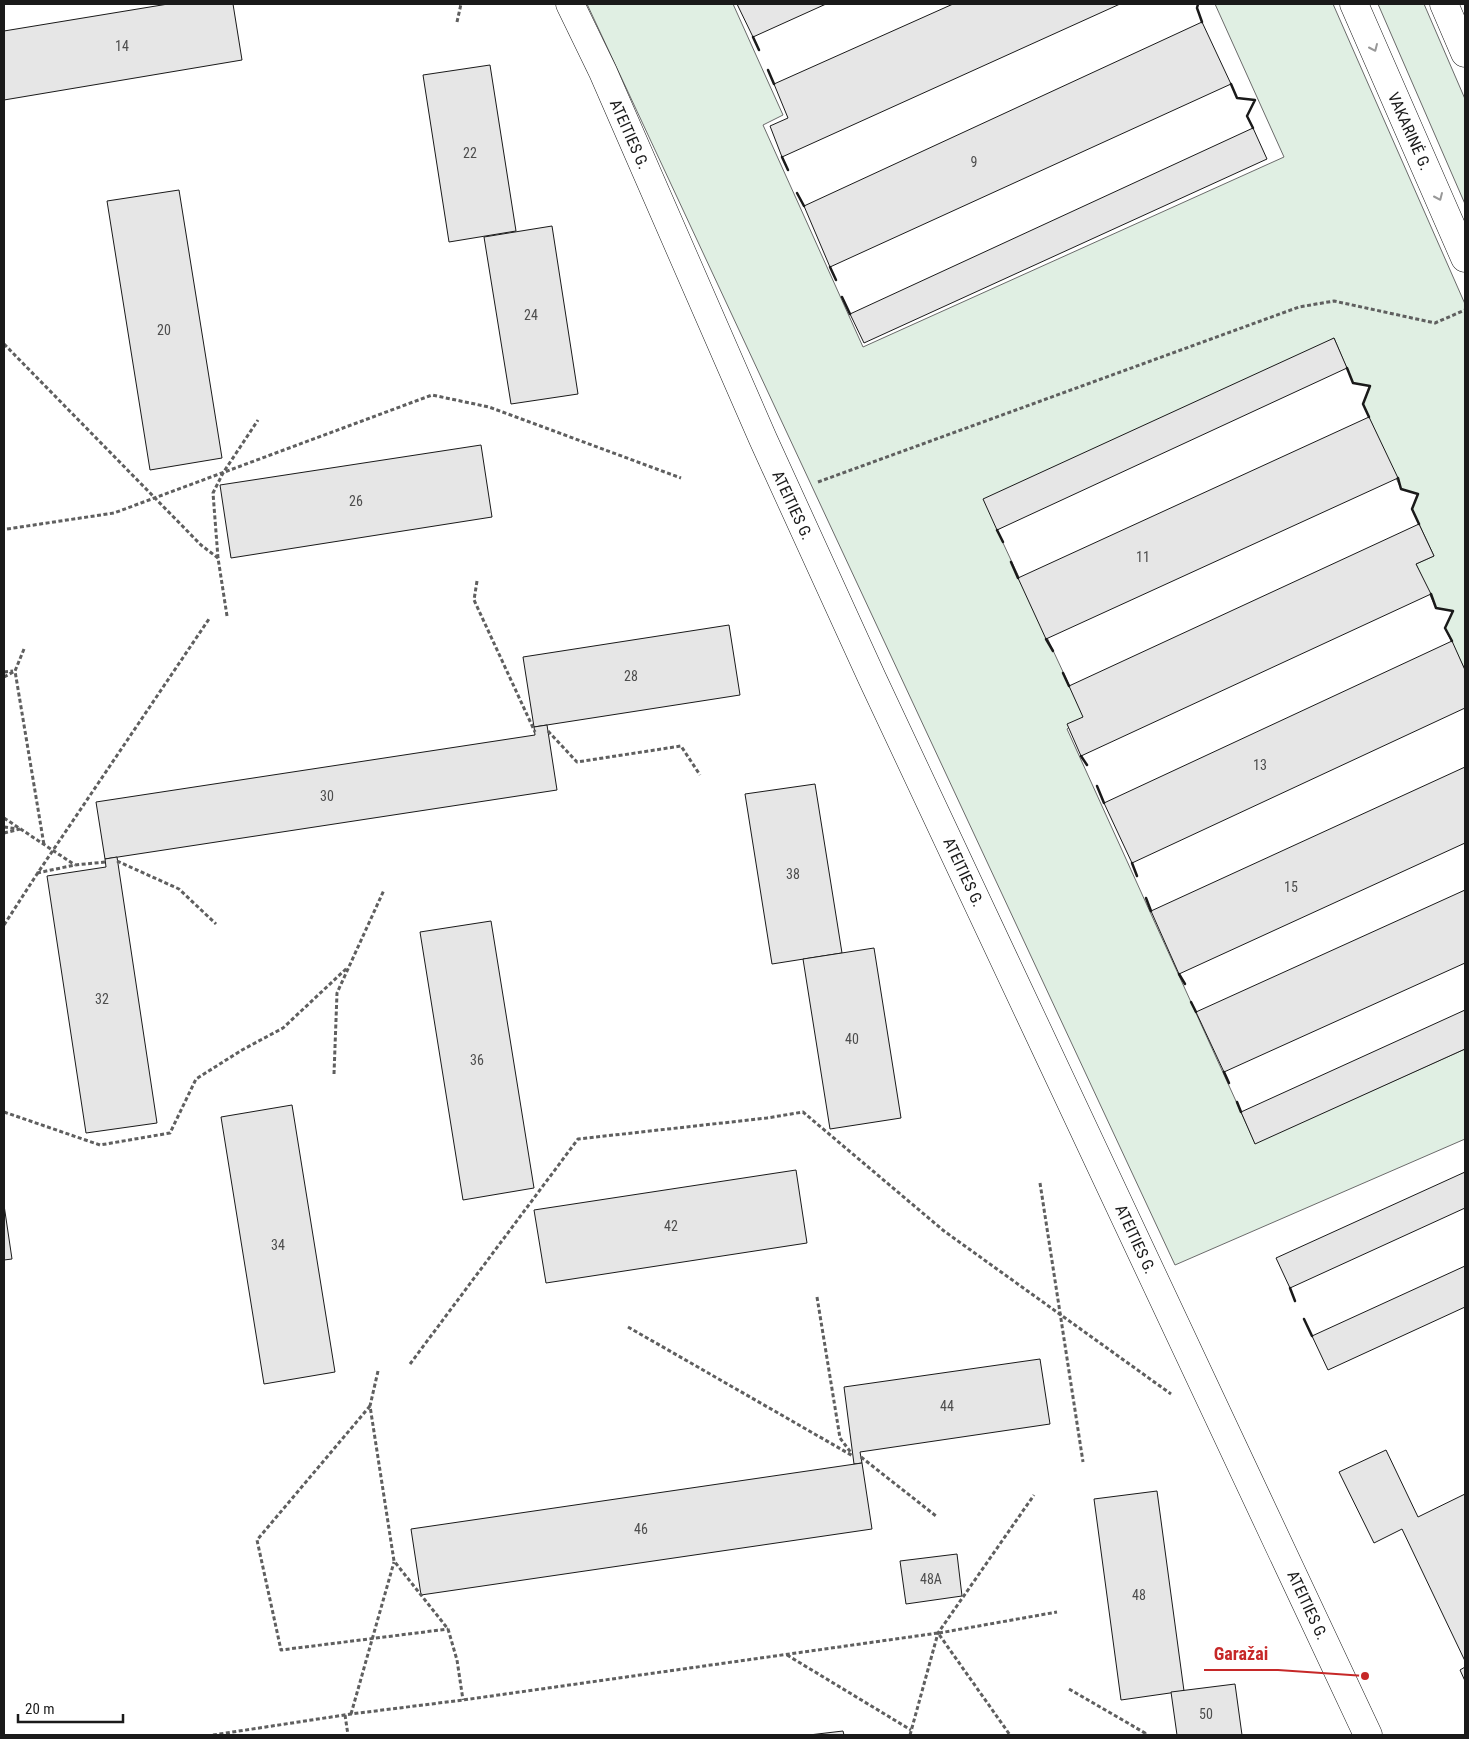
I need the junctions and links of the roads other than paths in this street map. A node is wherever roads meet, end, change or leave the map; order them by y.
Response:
1 (570, 4) edge
2 (1354, 4) edge
3 (1444, 4) edge
4 (1465, 53) edge
5 (1465, 258) edge
6 (1368, 1735) edge

1 - 6 street, ATEITIES G.
2 -> 5 street, VAKARINĖ G.
3 - 4 street

